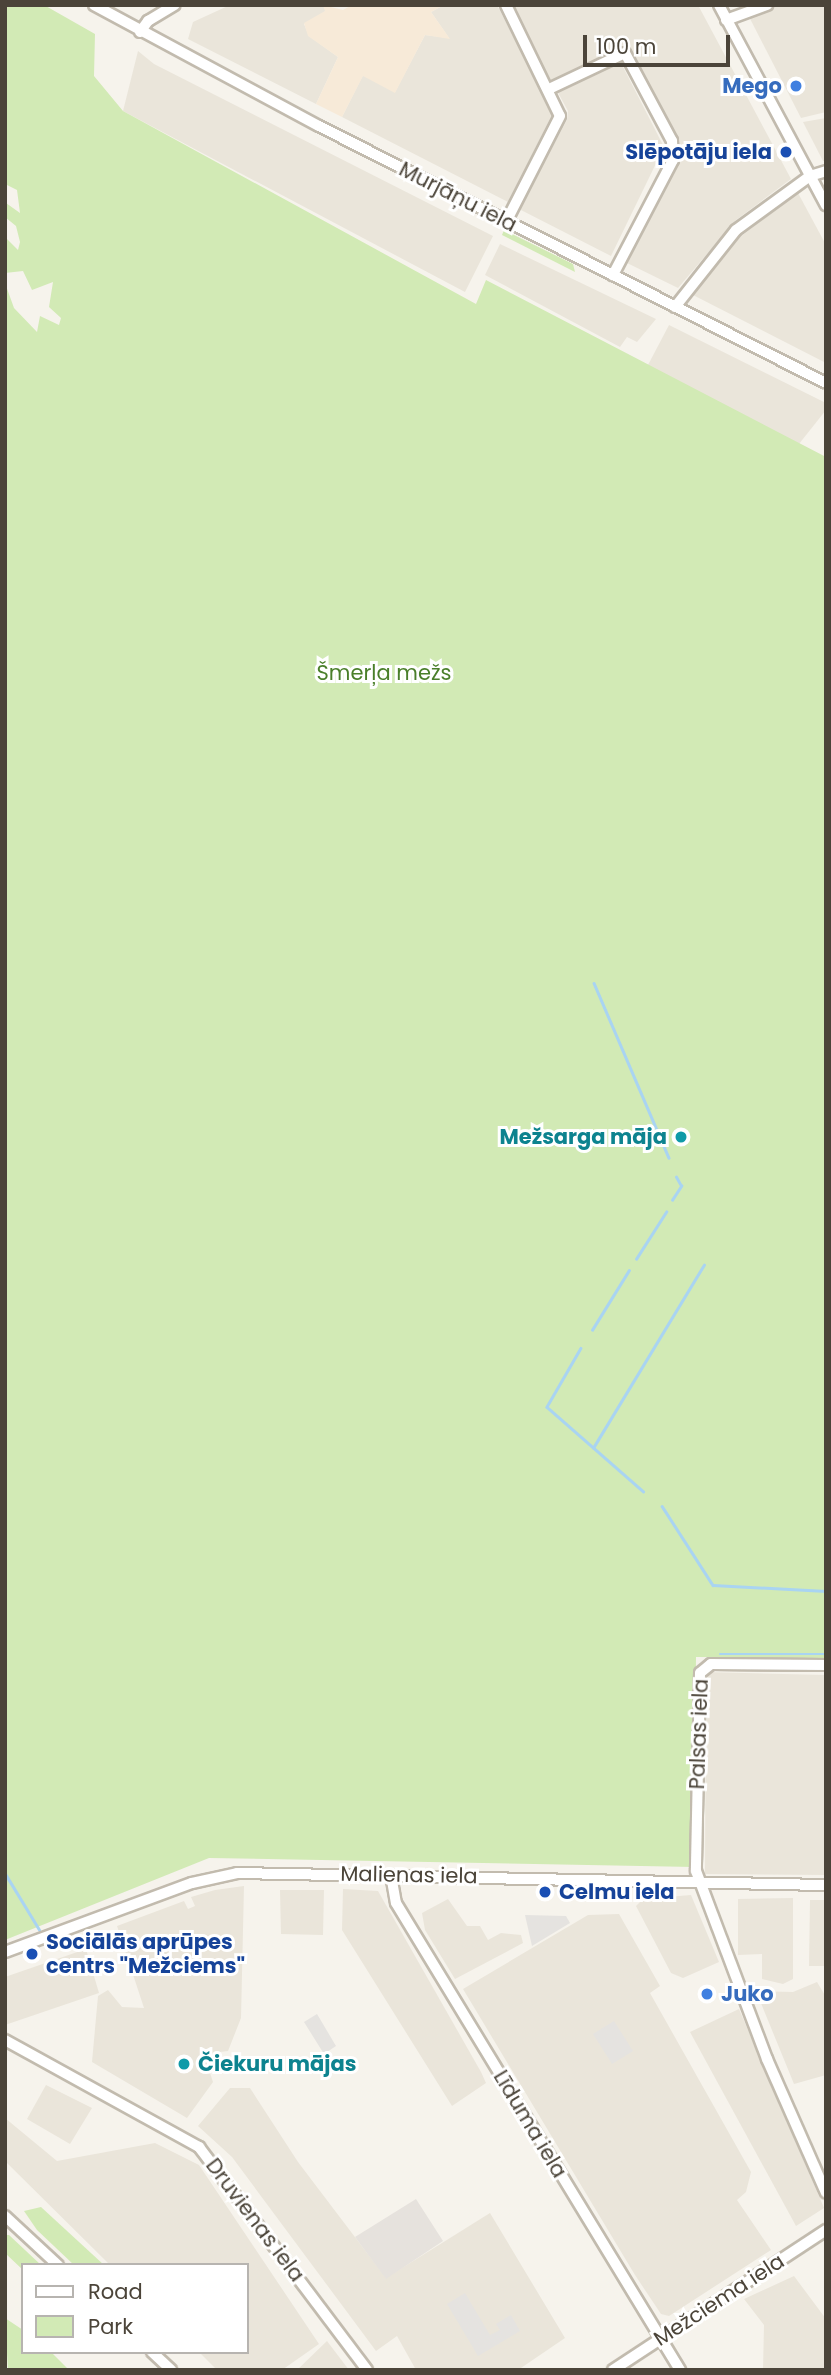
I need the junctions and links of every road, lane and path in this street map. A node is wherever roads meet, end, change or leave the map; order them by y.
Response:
1 (94, 5) edge
2 (175, 5) edge
3 (506, 5) edge
4 (719, 5) edge
5 (767, 5) edge
6 (726, 20) junction
7 (140, 32) junction
8 (549, 89) junction
9 (826, 171) edge
10 (810, 176) junction
11 (826, 205) edge
12 (506, 222) junction
13 (613, 275) junction
14 (675, 307) junction
15 (826, 383) edge
16 (826, 1665) edge
17 (391, 1875) junction
18 (700, 1882) junction
19 (826, 1885) edge
20 (5, 1952) edge
21 (5, 2040) edge
22 (826, 2193) edge
23 (5, 2216) edge
24 (826, 2230) edge
25 (56, 2263) edge
26 (660, 2338) junction
27 (154, 2354) edge
28 (171, 2370) edge
29 (367, 2370) edge
30 (613, 2370) edge
31 (680, 2370) edge

1 - 7 street, Murjāņu iela
2 - 7 street
3 - 8 street
4 - 6 street
5 - 6 street
6 - 10 street
7 - 12 street, Murjāņu iela
8 - 12 street
8 - 13 street
9 - 10 street
10 - 11 street
10 - 14 street
12 - 13 street, Murjāņu iela
13 - 14 street, Murjāņu iela
14 - 15 street, Murjāņu iela
16 - 18 street, Palsas iela
17 - 18 street, Malienas iela
17 - 20 street, Malienas iela
17 - 26 street, Līduma iela
18 - 19 street, Malienas iela
18 - 22 street
21 - 29 street, Druvienas iela
23 - 25 street
24 - 26 street, Mežciema iela
26 - 30 street, Mežciema iela
26 - 31 street, Līduma iela
27 - 28 street

